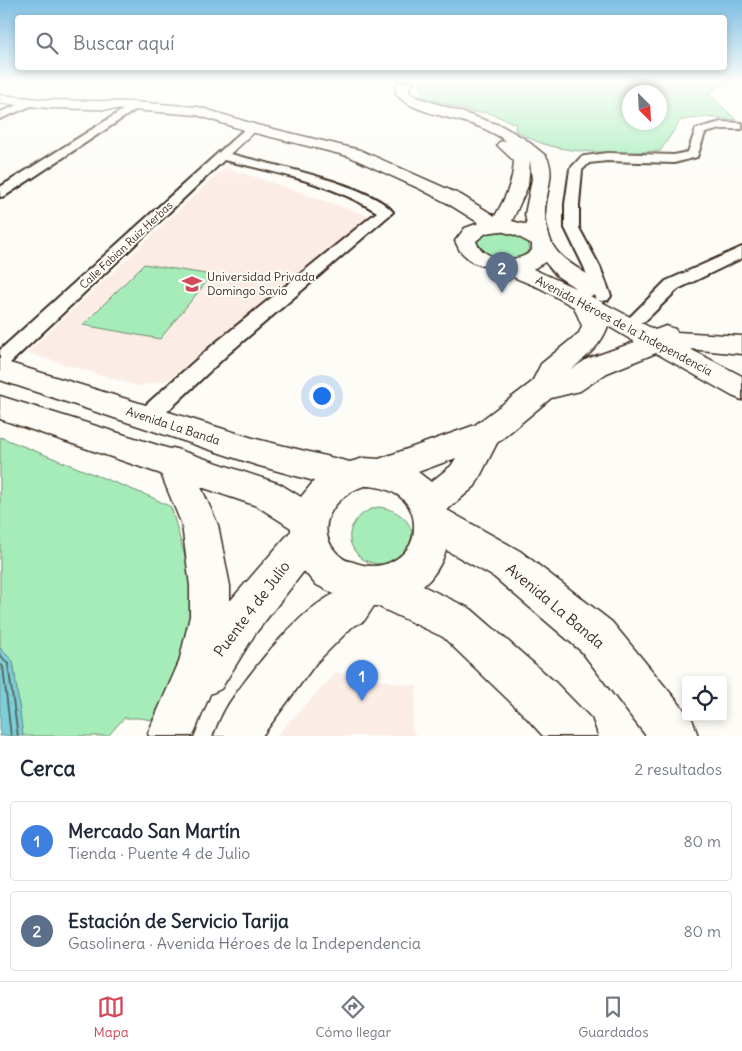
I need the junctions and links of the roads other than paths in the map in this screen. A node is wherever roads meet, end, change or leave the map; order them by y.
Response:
1 (118, 116) edge
2 (215, 116) edge
3 (438, 116) edge
4 (462, 116) edge
5 (742, 126) edge
6 (252, 128) junction
7 (222, 156) junction
8 (426, 185) junction
9 (0, 193) edge
10 (498, 225) junction
11 (458, 227) junction
12 (541, 243) junction
13 (742, 252) edge
14 (505, 265) junction
15 (593, 299) junction
16 (639, 317) junction
17 (669, 338) junction
18 (742, 345) edge
19 (0, 361) edge
20 (0, 370) edge
21 (742, 371) edge
22 (543, 389) junction
23 (742, 389) edge
24 (0, 407) edge
25 (146, 418) junction
26 (486, 434) junction
27 (173, 462) junction
28 (365, 474) junction
29 (430, 514) junction
30 (309, 529) junction
31 (372, 586) junction
32 (170, 735) edge
33 (237, 736) edge
34 (574, 736) edge
35 (675, 736) edge

1 - 9 street
2 - 6 street
3 - 10 street
4 - 12 street, Avenida Héroes de la Independencia
5 - 15 street
6 - 7 street, Calle Fabian Ruiz Herbas
6 - 8 street
7 - 19 street, Calle Fabian Ruiz Herbas
7 - 25 street
8 - 10 street
8 - 11 street, Avenida Héroes de la Independencia
10 - 11 street
10 - 12 street
11 - 14 street, Avenida Héroes de la Independencia
12 - 14 street
12 - 15 street, Avenida Héroes de la Independencia
13 - 16 street
14 - 15 street, Avenida Héroes de la Independencia
15 - 16 street, Avenida Héroes de la Independencia
15 - 17 street, Avenida Héroes de la Independencia
15 - 22 street
16 - 17 street, Avenida Héroes de la Independencia
17 - 18 street
17 - 21 street, Avenida Héroes de la Independencia
17 - 22 street
17 - 23 street, Avenida Héroes de la Independencia
20 - 25 street, Avenida La Banda
22 - 26 street
24 - 27 street
25 - 28 street, Avenida La Banda
26 - 28 street
26 - 29 street
27 - 30 street
27 - 32 street
28 - 29 street
28 - 30 street
29 - 31 street
29 - 35 street, Avenida La Banda
30 - 31 street
30 - 32 street, Puente 4 de Julio
31 - 33 street
31 - 34 street

